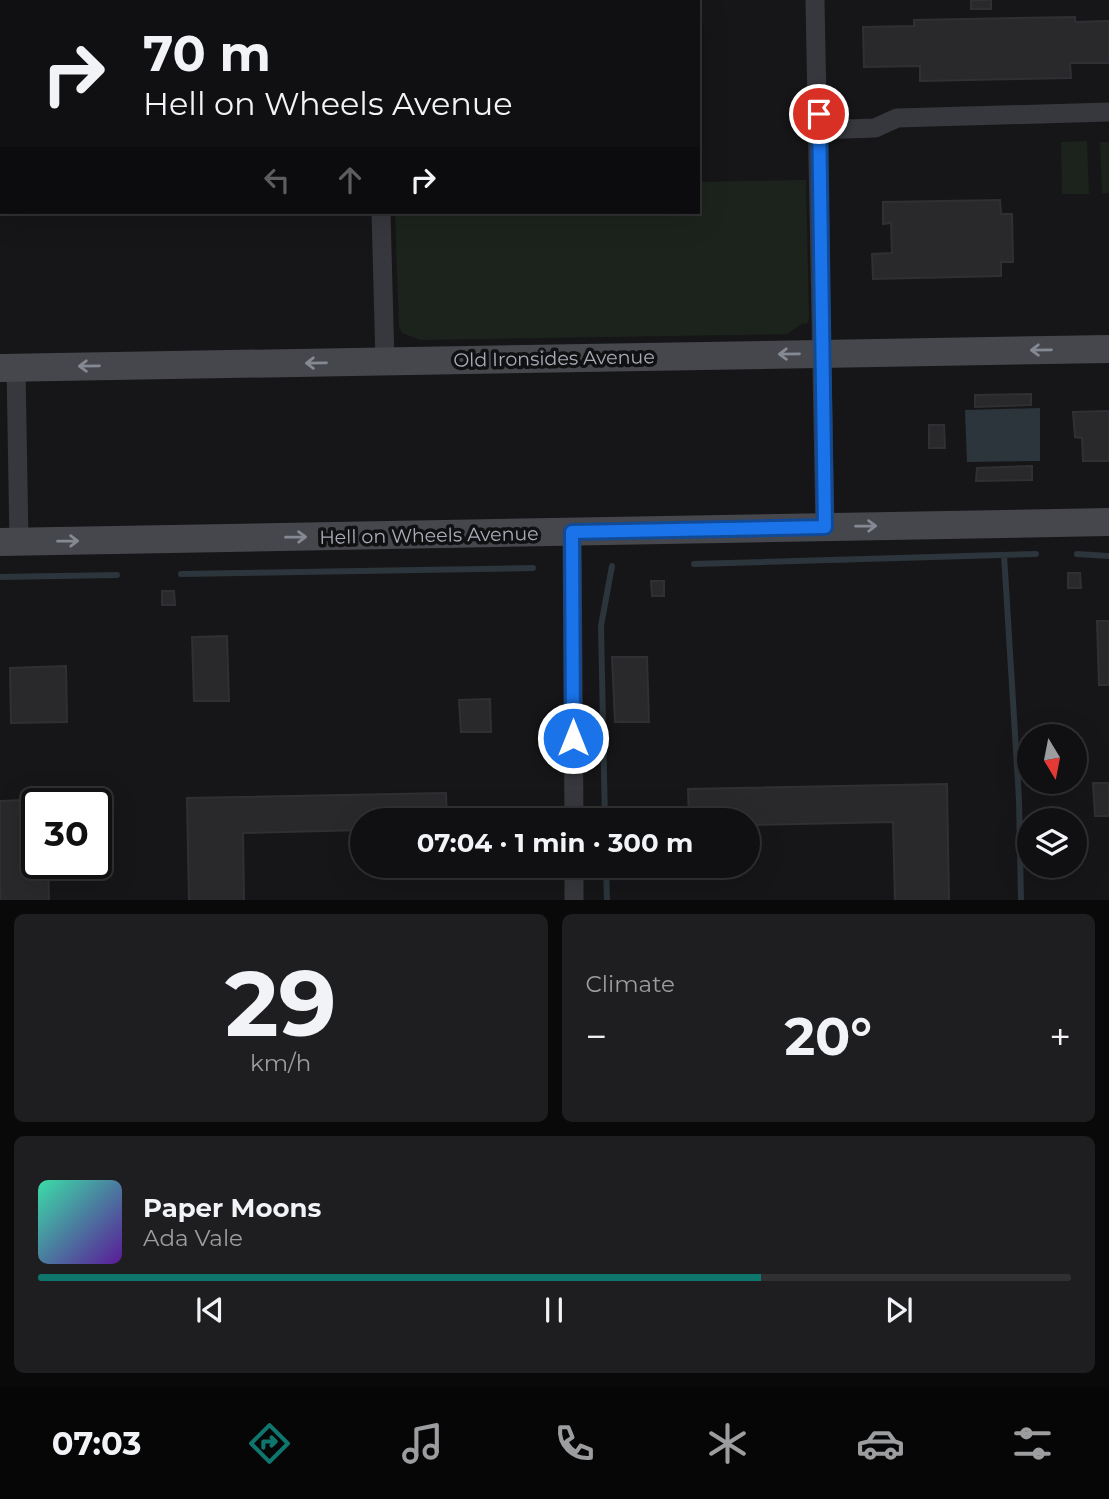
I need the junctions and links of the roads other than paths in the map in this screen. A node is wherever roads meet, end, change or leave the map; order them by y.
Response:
1 (815, 0) edge
2 (1109, 112) edge
3 (819, 130) junction
4 (381, 214) edge
5 (1109, 349) edge
6 (823, 353) junction
7 (384, 362) junction
8 (8, 368) edge
9 (1109, 522) edge
10 (825, 527) junction
11 (572, 532) junction
12 (10, 542) edge
13 (574, 808) edge
14 (574, 878) edge
15 (575, 900) edge

1 - 3 street
2 - 3 street
3 - 6 street
4 - 7 street
5 -> 6 street, Old Ironsides Avenue
6 -> 7 street, Old Ironsides Avenue
6 - 10 street
7 -> 8 street, Old Ironsides Avenue
8 - 12 street
10 -> 9 street, Hell on Wheels Avenue
10 - 11 street, Hell on Wheels Avenue
12 -> 11 street, Hell on Wheels Avenue
11 - 13 street
14 - 15 street

